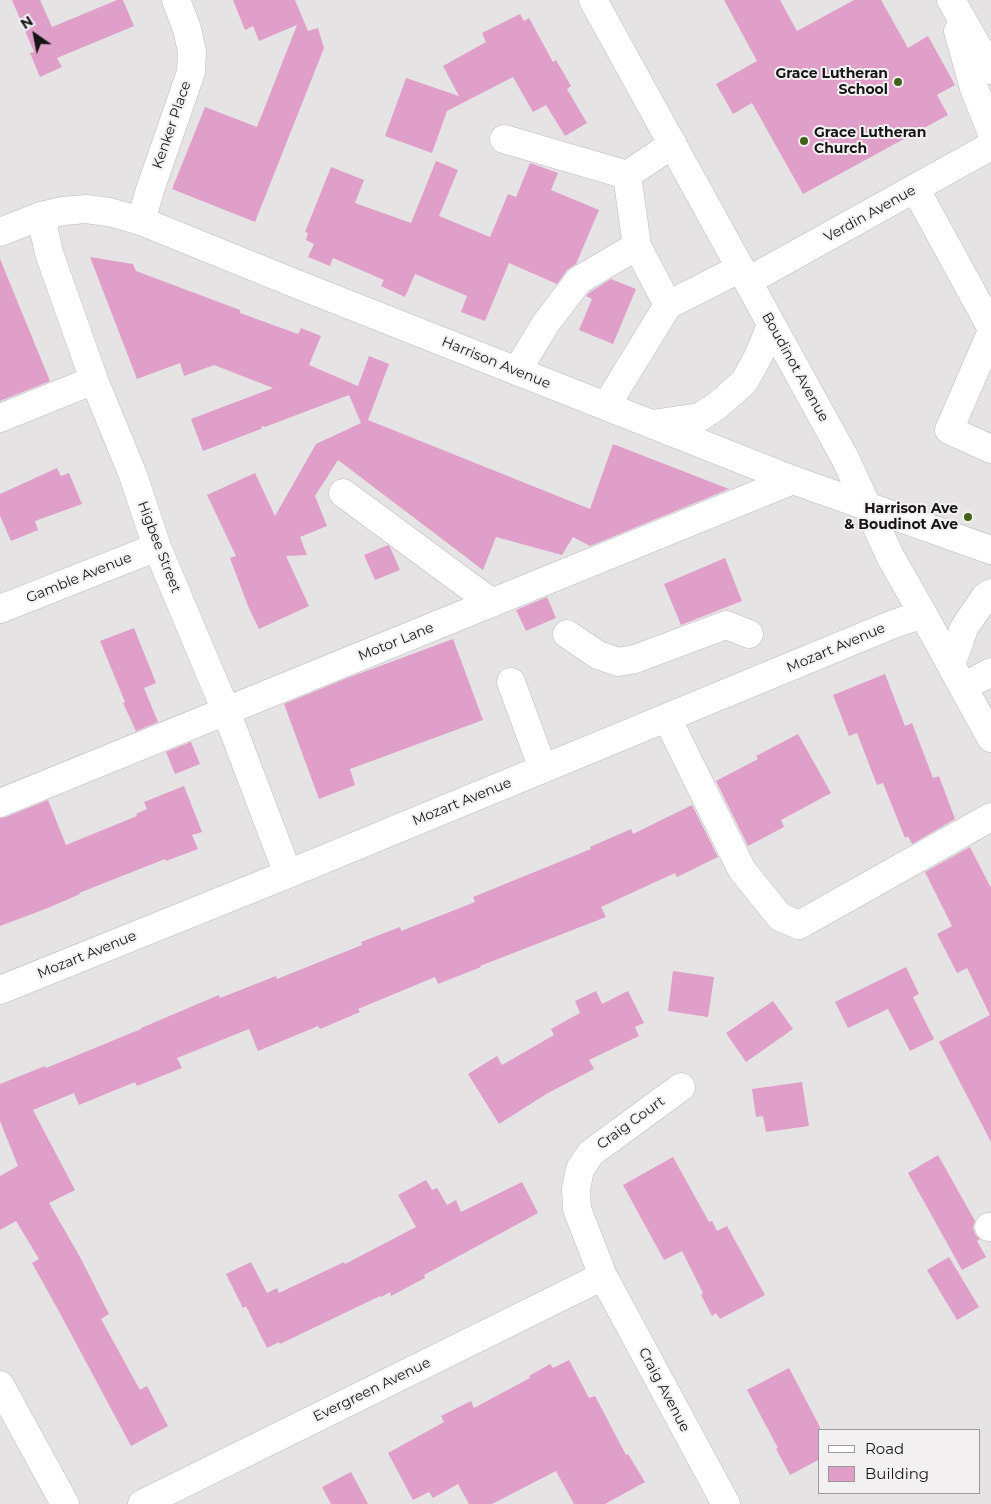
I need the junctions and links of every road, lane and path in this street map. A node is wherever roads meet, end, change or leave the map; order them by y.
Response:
1 (176, 0) edge
2 (593, 0) edge
3 (951, 0) edge
4 (966, 26) junction
5 (991, 70) edge
6 (991, 131) edge
7 (504, 138) dead end
8 (672, 144) junction
9 (991, 146) edge
10 (627, 175) junction
11 (915, 188) junction
12 (41, 216) junction
13 (141, 222) junction
14 (0, 232) edge
15 (637, 246) junction
16 (745, 275) junction
17 (668, 305) junction
18 (771, 325) junction
19 (991, 327) edge
20 (991, 333) edge
21 (517, 372) junction
22 (94, 380) junction
23 (606, 406) junction
24 (0, 418) edge
25 (652, 424) junction
26 (991, 449) edge
27 (793, 480) junction
28 (343, 492) dead end
29 (868, 507) junction
30 (157, 547) junction
31 (991, 550) edge
32 (991, 593) edge
33 (492, 603) junction
34 (0, 610) edge
35 (924, 614) junction
36 (567, 634) dead end
37 (749, 634) dead end
38 (991, 672) edge
39 (957, 676) junction
40 (511, 682) dead end
41 (226, 711) junction
42 (667, 718) junction
43 (991, 738) edge
44 (543, 769) junction
45 (0, 803) edge
46 (991, 817) edge
47 (288, 874) junction
48 (0, 990) edge
49 (681, 1087) dead end
50 (603, 1276) junction
51 (0, 1385) edge
52 (65, 1504) edge
53 (142, 1504) edge
54 (726, 1504) edge

1 - 13 street, Kenker Place
2 - 8 street, Boudinot Avenue
3 - 4 street
4 - 5 street
4 - 6 street
7 - 10 street
8 - 10 street
8 - 16 street, Boudinot Avenue
9 - 11 street, Verdin Avenue
10 - 15 street
11 - 16 street, Verdin Avenue
11 - 19 street
12 - 13 street, Harrison Avenue
12 - 14 street, Harrison Avenue
12 - 22 street, Higbee Street
13 - 21 street, Harrison Avenue
15 - 17 street
15 - 21 street
16 - 17 street, Verdin Avenue
16 - 18 street, Boudinot Avenue
17 - 23 street
18 - 25 street
18 - 29 street, Boudinot Avenue
20 - 26 street
21 - 23 street, Harrison Avenue
22 - 24 street
22 - 30 street, Higbee Street
23 - 25 street, Harrison Avenue
25 - 27 street, Harrison Avenue
27 - 29 street, Harrison Avenue
27 - 33 street, Motor Lane
28 - 33 street
29 - 31 street, Harrison Avenue
29 - 35 street, Boudinot Avenue
30 - 34 street, Gamble Avenue
30 - 41 street, Higbee Street
32 - 39 street
33 - 41 street, Motor Lane
35 - 39 street, Boudinot Avenue
35 - 42 street, Mozart Avenue
36 - 37 street
38 - 39 street
39 - 43 street, Boudinot Avenue
40 - 44 street
41 - 45 street, Motor Lane
41 - 47 street, Higbee Street
42 - 44 street, Mozart Avenue
42 - 46 street
44 - 47 street, Mozart Avenue
47 - 48 street, Mozart Avenue
49 - 50 street, Craig Court
50 - 53 street, Evergreen Avenue
50 - 54 street, Craig Avenue
51 - 52 street

